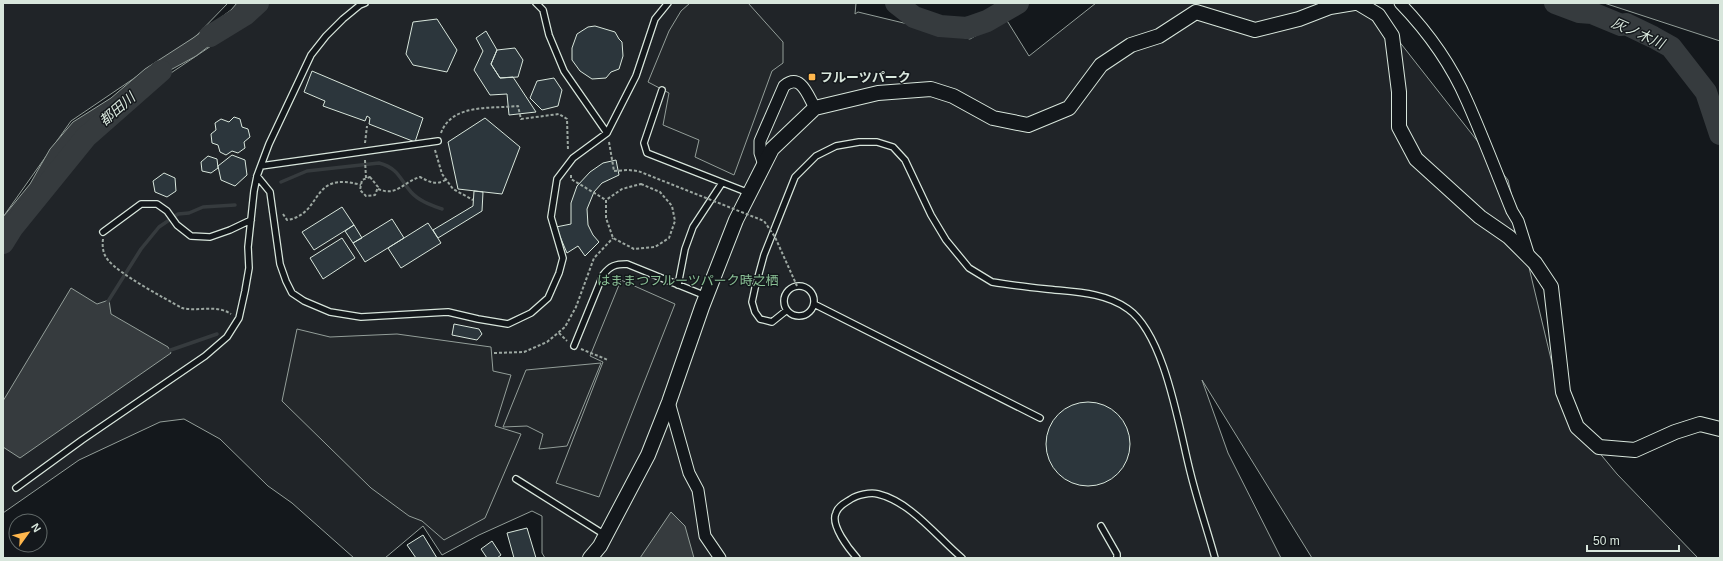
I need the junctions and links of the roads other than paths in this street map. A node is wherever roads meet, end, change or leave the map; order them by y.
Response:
1 (366, 3) edge
2 (536, 3) edge
3 (668, 3) edge
4 (1354, 3) edge
5 (1358, 3) edge
6 (1400, 3) edge
7 (662, 90) dead end
8 (815, 108) junction
9 (607, 133) junction
10 (438, 141) road end
11 (764, 165) junction
12 (261, 166) junction
13 (257, 176) junction
14 (722, 183) junction
15 (749, 194) junction
16 (251, 220) junction
17 (103, 232) road end
18 (1529, 257) junction
19 (678, 285) junction
20 (706, 296) junction
21 (814, 304) junction
22 (787, 310) junction
23 (574, 346) dead end
24 (669, 402) junction
25 (1040, 418) dead end
26 (1720, 429) edge
27 (516, 479) dead end
28 (16, 488) dead end
29 (1101, 526) dead end
30 (605, 535) junction
31 (590, 558) edge
32 (720, 558) edge
33 (857, 558) edge
34 (962, 558) edge
35 (1117, 558) edge
36 (1215, 558) edge

1 - 12 lane
2 - 9 lane
3 - 9 lane
4 - 8 street
5 - 18 street
6 - 18 street
7 - 14 lane
8 - 11 street
8 - 11 street
9 - 13 lane
10 - 12 lane
11 - 15 street
12 - 13 lane
13 - 16 lane
14 - 15 lane
14 - 19 lane
15 - 20 street
16 - 17 lane
16 - 28 lane
18 - 26 street
19 - 20 lane
19 - 23 lane
20 - 24 street
21 - 22 lane
21 - 22 lane
21 - 25 lane
22 - 36 lane
24 - 30 street
24 - 32 street
27 - 30 lane
29 - 35 lane
30 - 31 street
33 - 34 lane

